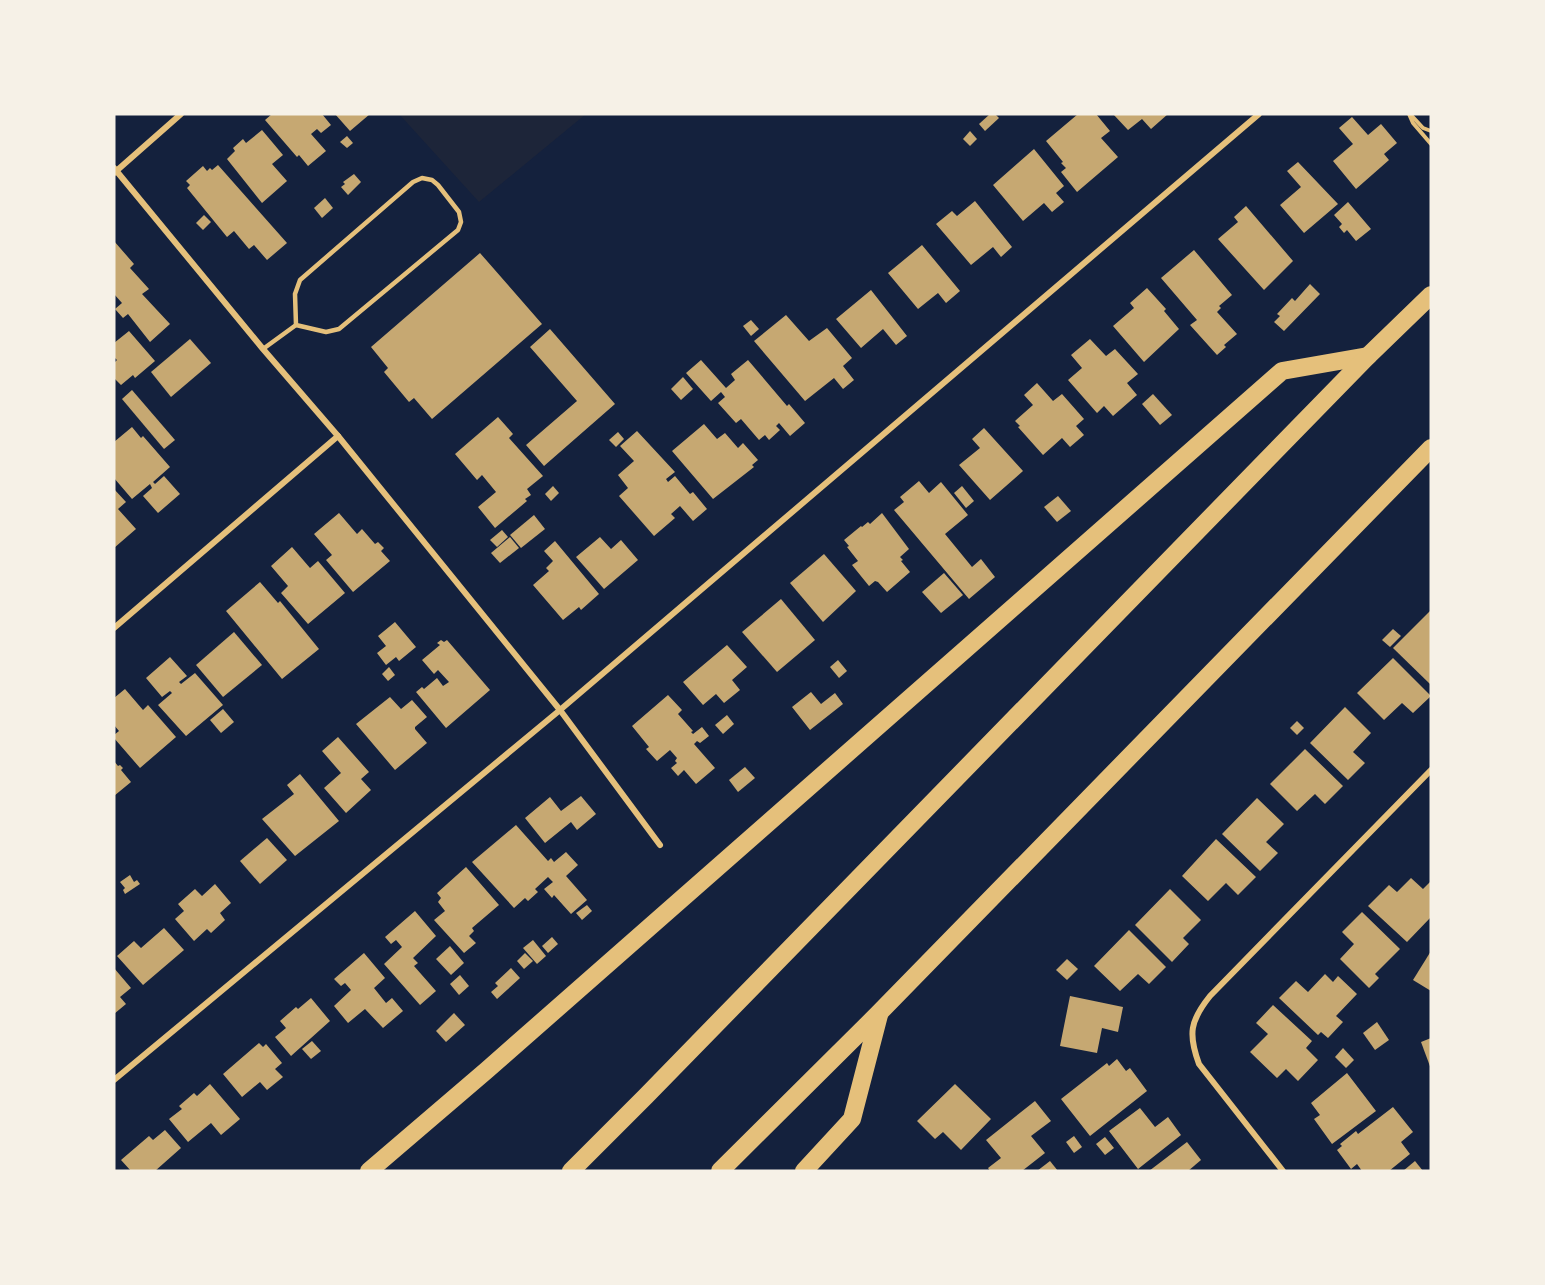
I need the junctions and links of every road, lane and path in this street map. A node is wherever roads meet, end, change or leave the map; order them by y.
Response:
1 (181, 114) edge
2 (1259, 114) edge
3 (1410, 114) edge
4 (1431, 131) edge
5 (1431, 144) edge
6 (115, 171) edge
7 (1431, 295) edge
8 (296, 325) junction
9 (263, 349) junction
10 (1368, 356) junction
11 (338, 436) junction
12 (1431, 448) edge
13 (114, 628) edge
14 (560, 710) junction
15 (1431, 770) edge
16 (660, 845) dead end
17 (879, 1013) junction
18 (114, 1080) edge
19 (369, 1171) edge
20 (571, 1171) edge
21 (720, 1171) edge
22 (804, 1171) edge
23 (1283, 1171) edge

1 - 6 street
2 - 14 street
3 - 4 path
3 - 5 path
6 - 9 street
7 - 10 highway
8 - 8 lane
8 - 9 lane
9 - 11 street
10 - 19 highway
10 - 20 highway
11 - 13 street
11 - 14 street
12 - 17 highway
14 - 16 street
14 - 18 street
15 - 23 street
17 - 21 highway
17 - 22 highway

